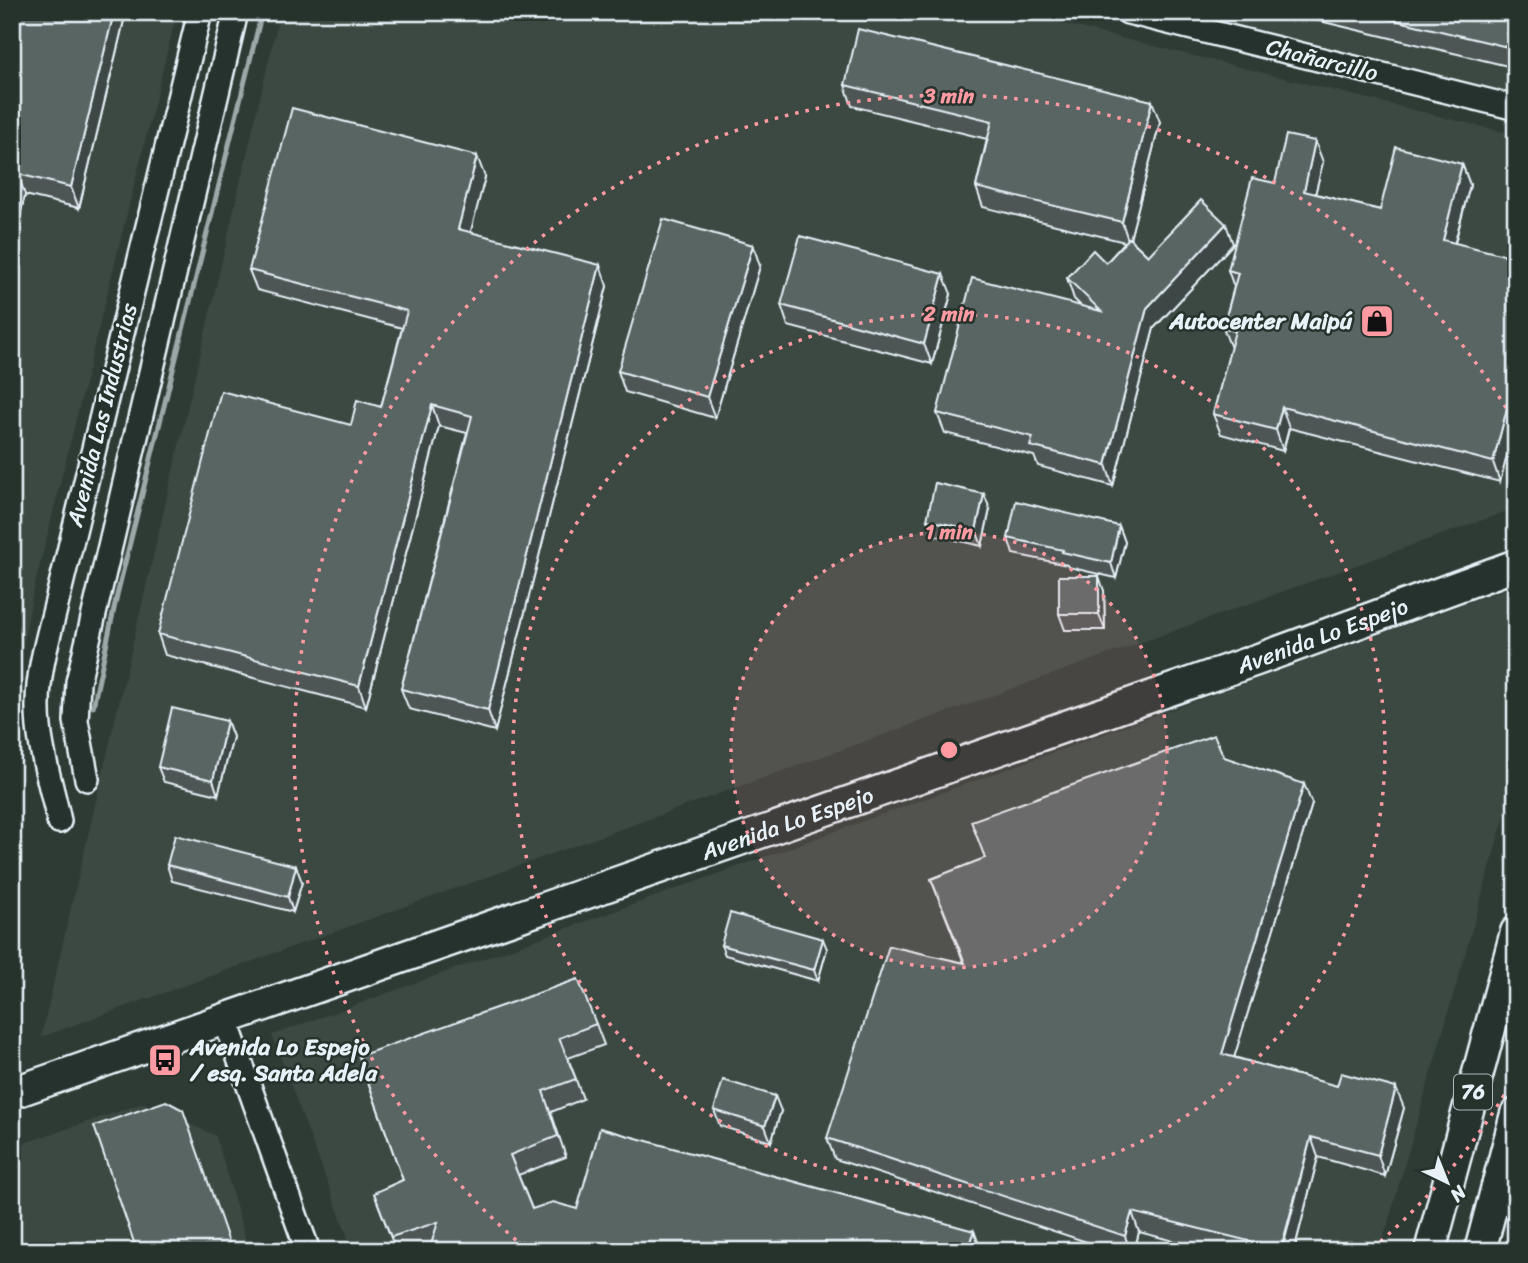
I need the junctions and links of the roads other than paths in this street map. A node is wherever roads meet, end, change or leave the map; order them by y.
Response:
1 (200, 12) edge
2 (236, 12) edge
3 (1128, 12) edge
4 (1516, 108) edge
5 (80, 506) junction
6 (116, 514) junction
7 (1516, 547) edge
8 (1510, 570) edge
9 (1466, 584) junction
10 (78, 740) junction
11 (43, 747) junction
12 (87, 779) dead end
13 (59, 821) dead end
14 (1516, 932) edge
15 (225, 1018) junction
16 (58, 1077) junction
17 (12, 1082) edge
18 (12, 1093) edge
19 (1516, 1114) edge
20 (308, 1251) edge
21 (1430, 1251) edge
22 (1480, 1251) edge

1 - 5 street, Avenida Las Industrias
2 - 6 street, Avenida Las Industrias
3 - 4 street, Chañarcillo
5 - 6 street
5 - 11 street, Avenida Las Industrias
6 - 10 street, Avenida Las Industrias
7 - 9 main road
8 - 9 main road, Avenida Lo Espejo
9 - 15 main road, Avenida Lo Espejo
10 - 11 street
10 - 12 street, Avenida Las Industrias
11 - 13 street, Avenida Las Industrias
14 - 21 main road, 76
15 - 16 main road, Avenida Lo Espejo
15 - 20 street
16 - 17 main road, Avenida Lo Espejo
16 - 18 main road, Avenida Lo Espejo
19 - 22 main road, 76

